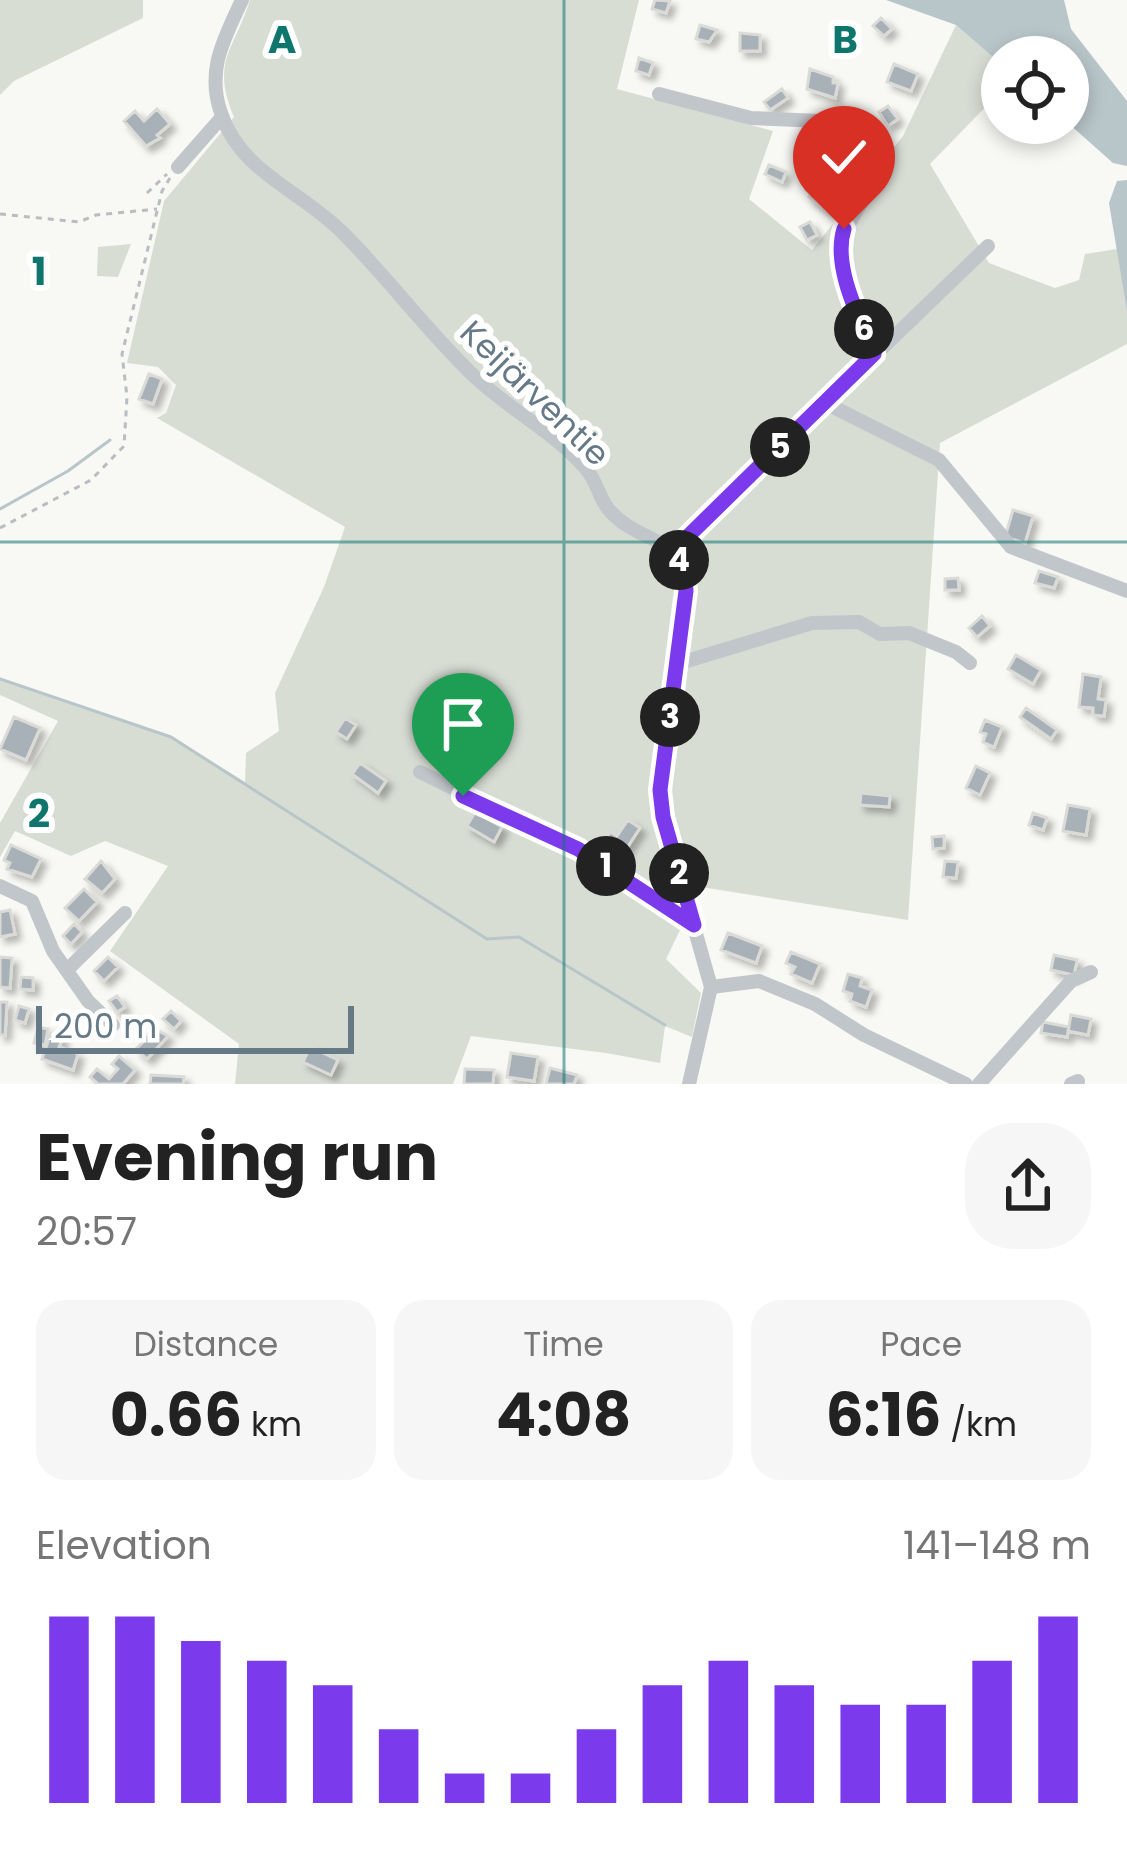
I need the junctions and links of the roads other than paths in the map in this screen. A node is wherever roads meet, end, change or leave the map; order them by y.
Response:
1 (242, 0) edge
2 (659, 94) dead end
3 (222, 117) junction
4 (178, 167) road end
5 (988, 246) dead end
6 (874, 354) junction
7 (825, 404) junction
8 (674, 550) junction
9 (1127, 591) edge
10 (970, 663) dead end
11 (676, 664) junction
12 (420, 772) dead end
13 (0, 886) edge
14 (125, 913) dead end
15 (694, 925) junction
16 (67, 970) junction
17 (1090, 972) dead end
18 (711, 987) junction
19 (113, 1025) dead end
20 (684, 1082) edge
21 (966, 1084) edge
22 (979, 1084) edge

1 - 3 street
2 - 6 street
3 - 4 street
3 - 8 street, Keijärventie
5 - 6 street
6 - 7 street
7 - 8 street
7 - 9 street
8 - 11 street
10 - 11 street
11 - 15 street
12 - 15 street
13 - 16 street
14 - 16 street
15 - 18 street
16 - 19 street
17 - 22 street
18 - 20 street
18 - 21 street

